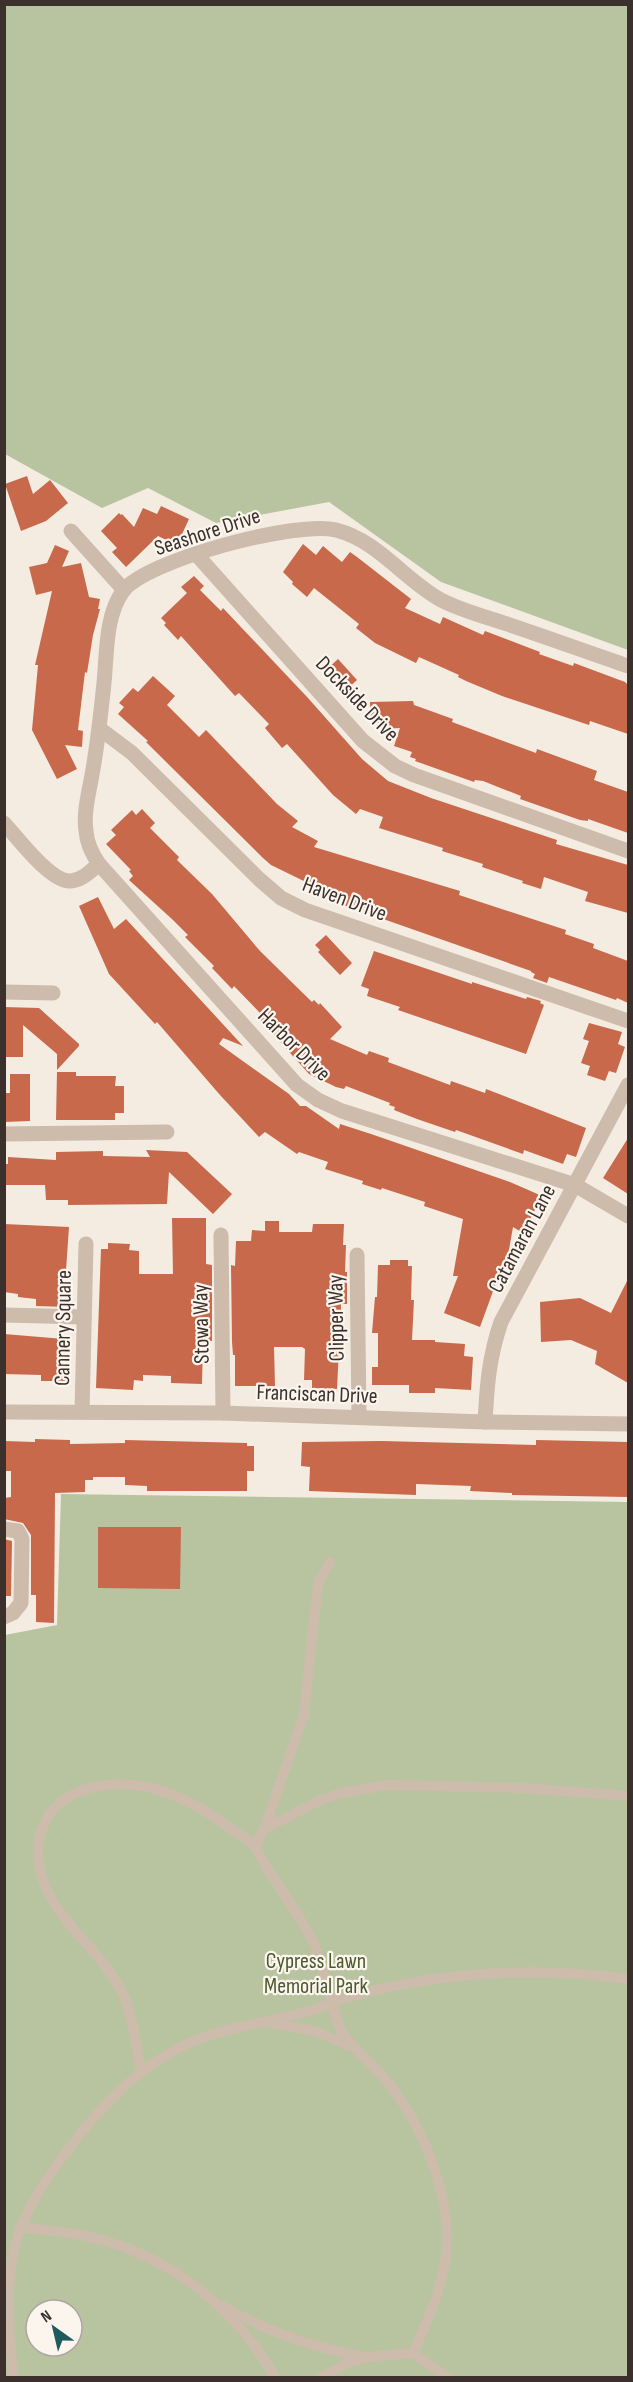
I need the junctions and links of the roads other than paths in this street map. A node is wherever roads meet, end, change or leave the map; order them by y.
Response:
1 (71, 531) dead end
2 (196, 554) junction
3 (124, 590) junction
4 (628, 666) edge
5 (99, 729) junction
6 (4, 823) edge
7 (628, 851) edge
8 (99, 864) junction
9 (4, 992) edge
10 (53, 993) dead end
11 (628, 1021) edge
12 (628, 1085) edge
13 (167, 1132) dead end
14 (4, 1134) edge
15 (575, 1185) junction
16 (628, 1216) edge
17 (221, 1235) dead end
18 (86, 1244) dead end
19 (357, 1255) dead end
20 (4, 1315) edge
21 (84, 1317) junction
22 (4, 1412) edge
23 (82, 1413) junction
24 (223, 1413) junction
25 (358, 1417) junction
26 (485, 1422) junction
27 (628, 1424) edge
28 (4, 1529) edge
29 (330, 1562) dead end
30 (4, 1617) edge
31 (628, 1796) edge
32 (264, 1829) junction
33 (255, 1846) junction
34 (628, 1979) edge
35 (333, 2002) junction
36 (251, 2024) junction
37 (356, 2049) junction
38 (141, 2072) junction
39 (21, 2228) junction
40 (206, 2295) junction
41 (413, 2353) junction
42 (366, 2357) junction
43 (13, 2378) edge
44 (275, 2378) edge
45 (321, 2378) edge
46 (449, 2378) edge

1 - 3 street
2 - 3 street, Seashore Drive
2 - 4 street, Seashore Drive
2 - 7 street, Dockside Drive
3 - 5 street
5 - 8 street
5 - 11 street, Haven Drive
6 - 8 street
8 - 15 street, Harbor Drive
9 - 10 street
12 - 15 street, Catamaran Lane
13 - 14 street
15 - 16 street, Harbor Drive
15 - 26 street, Catamaran Lane
17 - 24 street, Stowa Way
18 - 21 street, Cannery Square
19 - 25 street, Clipper Way
20 - 21 street
21 - 23 street, Cannery Square
22 - 23 street, Franciscan Drive
23 - 24 street, Franciscan Drive
24 - 25 street, Franciscan Drive
25 - 26 street, Franciscan Drive
26 - 27 street, Franciscan Drive
28 - 30 street
29 - 32 lane
31 - 32 lane
32 - 33 lane
33 - 35 lane
33 - 38 lane
34 - 35 lane
35 - 36 lane
35 - 37 lane
36 - 37 lane
36 - 38 lane
37 - 41 lane
38 - 39 lane
39 - 40 lane
39 - 43 lane
40 - 42 lane
40 - 44 lane
41 - 42 lane
41 - 46 lane
42 - 45 lane

